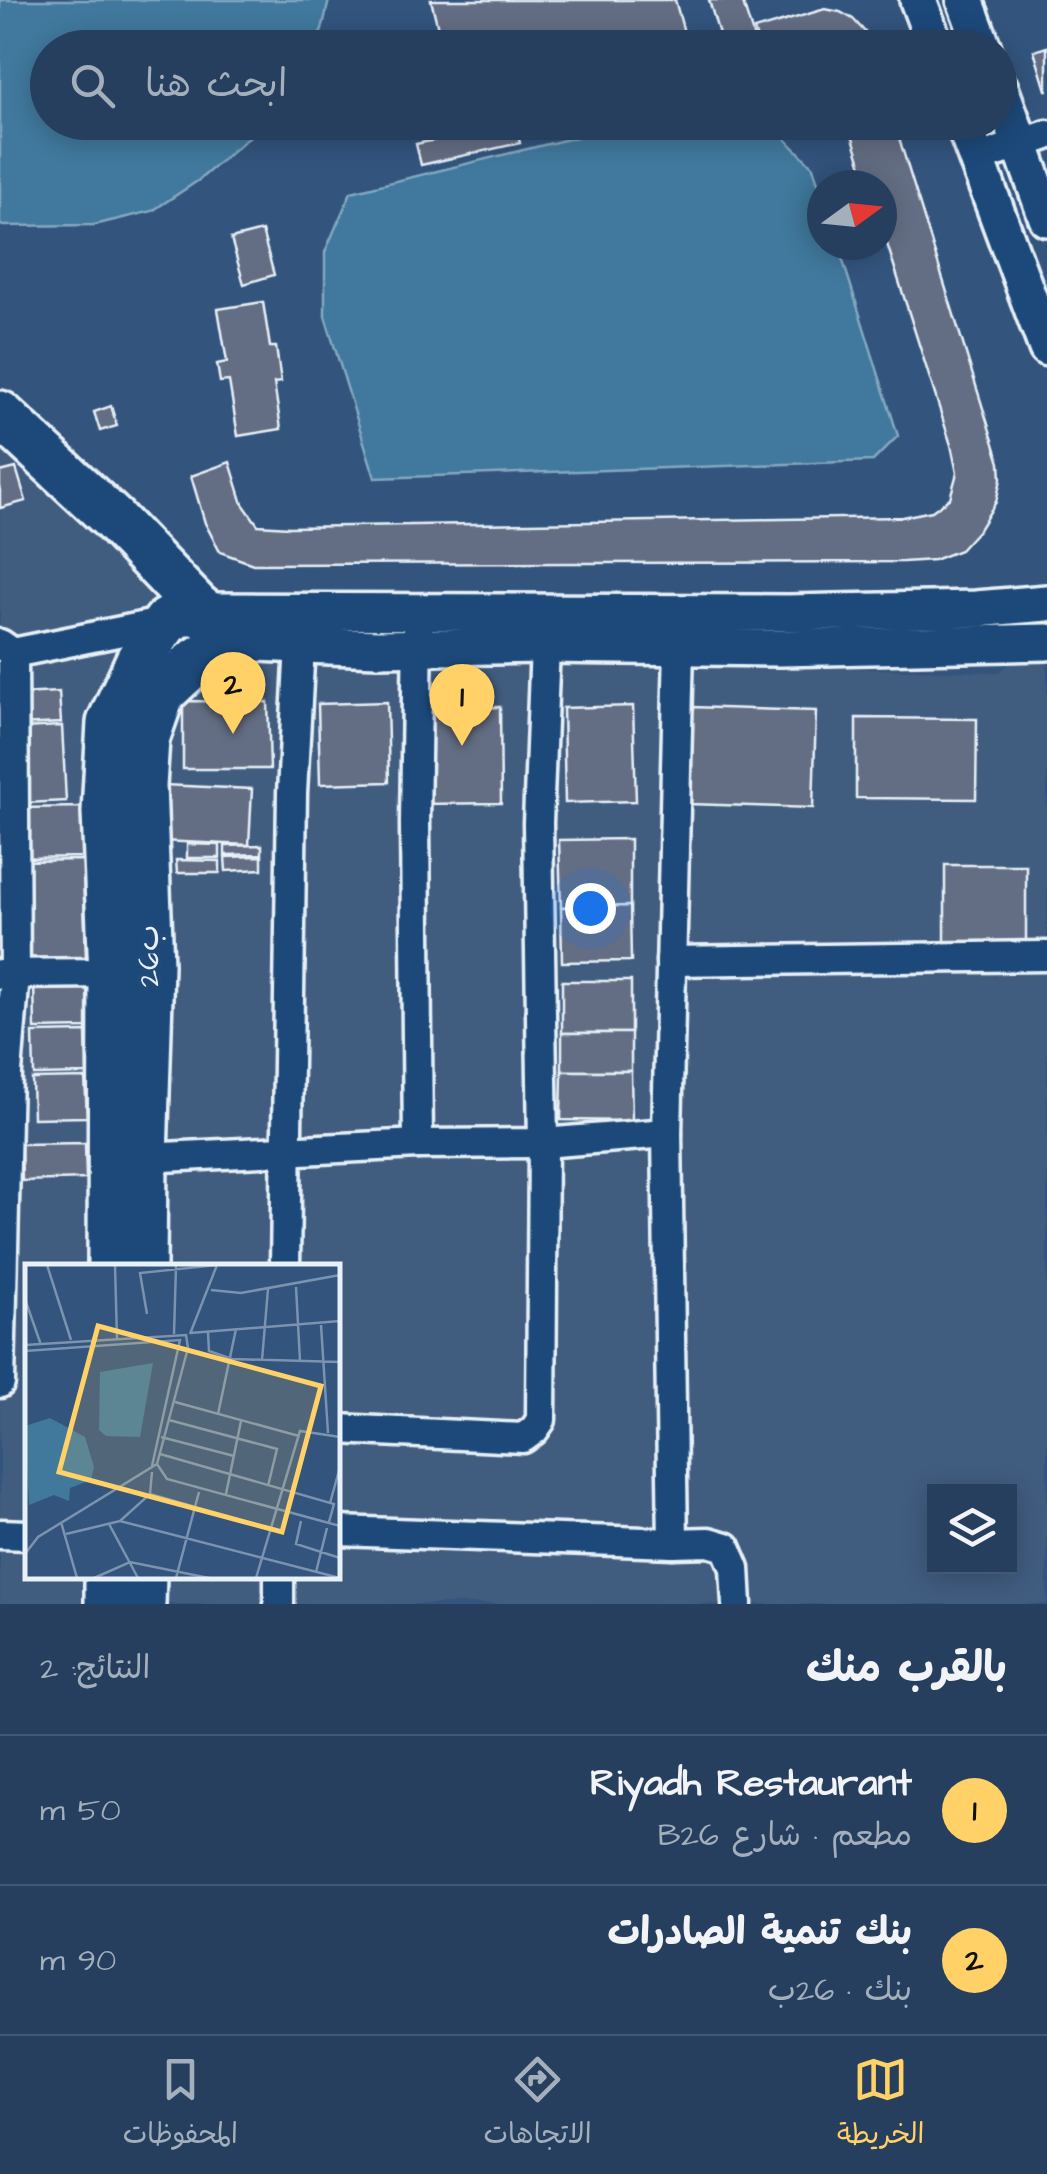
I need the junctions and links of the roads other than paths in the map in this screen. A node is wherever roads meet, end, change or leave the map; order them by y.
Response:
1 (918, 0) edge
2 (964, 0) edge
3 (929, 30) edge
4 (976, 30) edge
5 (1017, 114) edge
6 (1034, 139) edge
7 (970, 140) edge
8 (977, 159) junction
9 (1047, 218) edge
10 (1044, 329) edge
11 (0, 414) edge
12 (1047, 603) edge
13 (419, 612) junction
14 (681, 630) junction
15 (198, 634) junction
16 (1047, 642) edge
17 (300, 644) junction
18 (545, 645) junction
19 (7, 648) edge
20 (417, 648) junction
21 (1047, 956) edge
22 (671, 961) junction
23 (112, 973) junction
24 (7, 974) edge
25 (667, 1133) junction
26 (543, 1143) junction
27 (418, 1144) junction
28 (288, 1150) junction
29 (144, 1158) junction
30 (111, 1264) edge
31 (144, 1264) edge
32 (284, 1264) edge
33 (0, 1383) edge
34 (340, 1429) edge
35 (340, 1531) edge
36 (0, 1534) edge
37 (25, 1535) edge
38 (674, 1543) junction
39 (279, 1579) edge
40 (280, 1604) edge
41 (737, 1604) edge

1 - 3 street
2 - 4 street
5 - 6 street
6 - 8 street
6 - 9 street
7 - 8 street
8 - 10 street
11 - 15 highway
12 - 14 street
13 - 14 street
13 - 15 street
13 - 20 street
14 - 16 street
14 - 18 street
14 - 22 street
15 - 17 street
15 - 19 street
15 - 23 highway, 26ب
15 - 29 highway, 26ب
17 - 20 street
17 - 28 street
18 - 20 street
18 - 26 street
19 - 24 street
20 - 27 street
21 - 22 street
22 - 25 street
23 - 24 street
23 - 30 highway, 26ب
24 - 33 street
25 - 26 street
25 - 38 street
26 - 27 street
26 - 34 street
27 - 28 street
28 - 29 street
28 - 32 street
29 - 31 highway, 26ب
35 - 38 street
36 - 37 street
38 - 41 street
39 - 40 street

